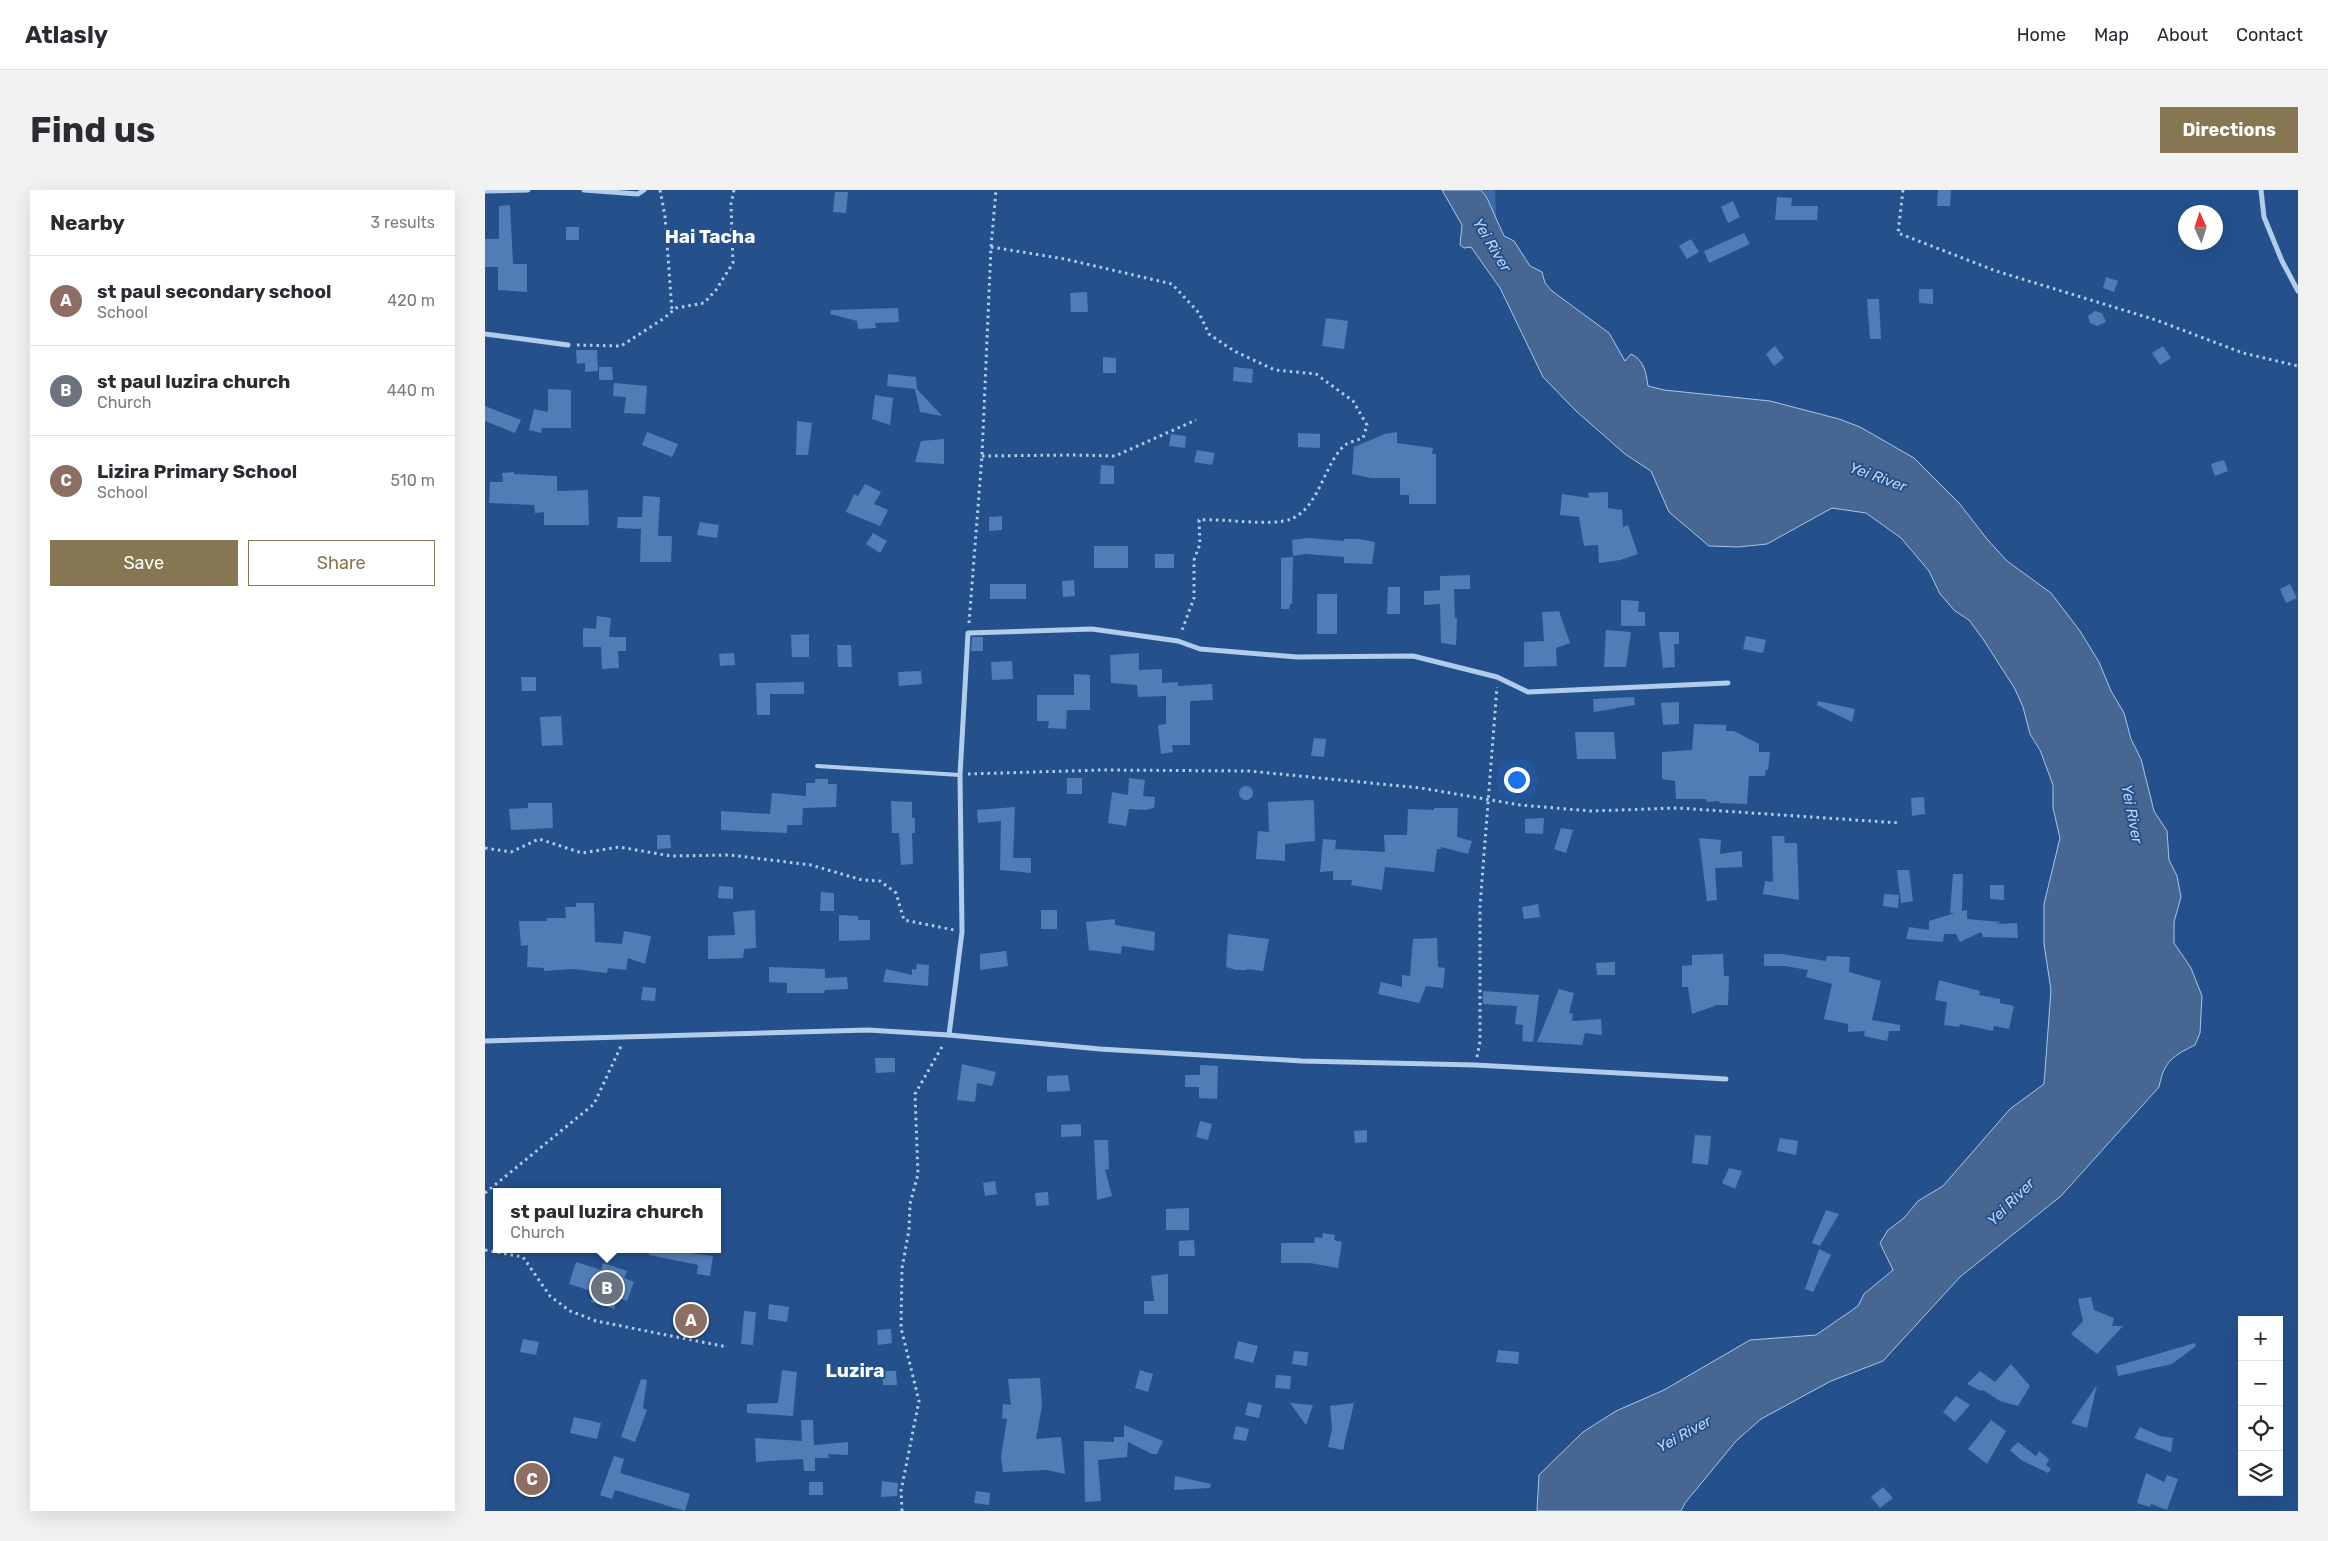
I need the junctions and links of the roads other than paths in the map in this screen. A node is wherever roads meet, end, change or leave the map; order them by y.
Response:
1 (527, 190) edge
2 (584, 190) edge
3 (644, 190) edge
4 (2261, 190) edge
5 (485, 191) edge
6 (2298, 291) edge
7 (485, 334) edge
8 (568, 345) road end
9 (1728, 683) dead end
10 (817, 766) dead end
11 (960, 774) junction
12 (949, 1034) junction
13 (485, 1041) edge
14 (1726, 1080) dead end

1 - 5 street
2 - 3 street
4 - 6 street
7 - 8 street
9 - 11 street
10 - 11 lane
11 - 12 street
12 - 13 street
12 - 14 street

